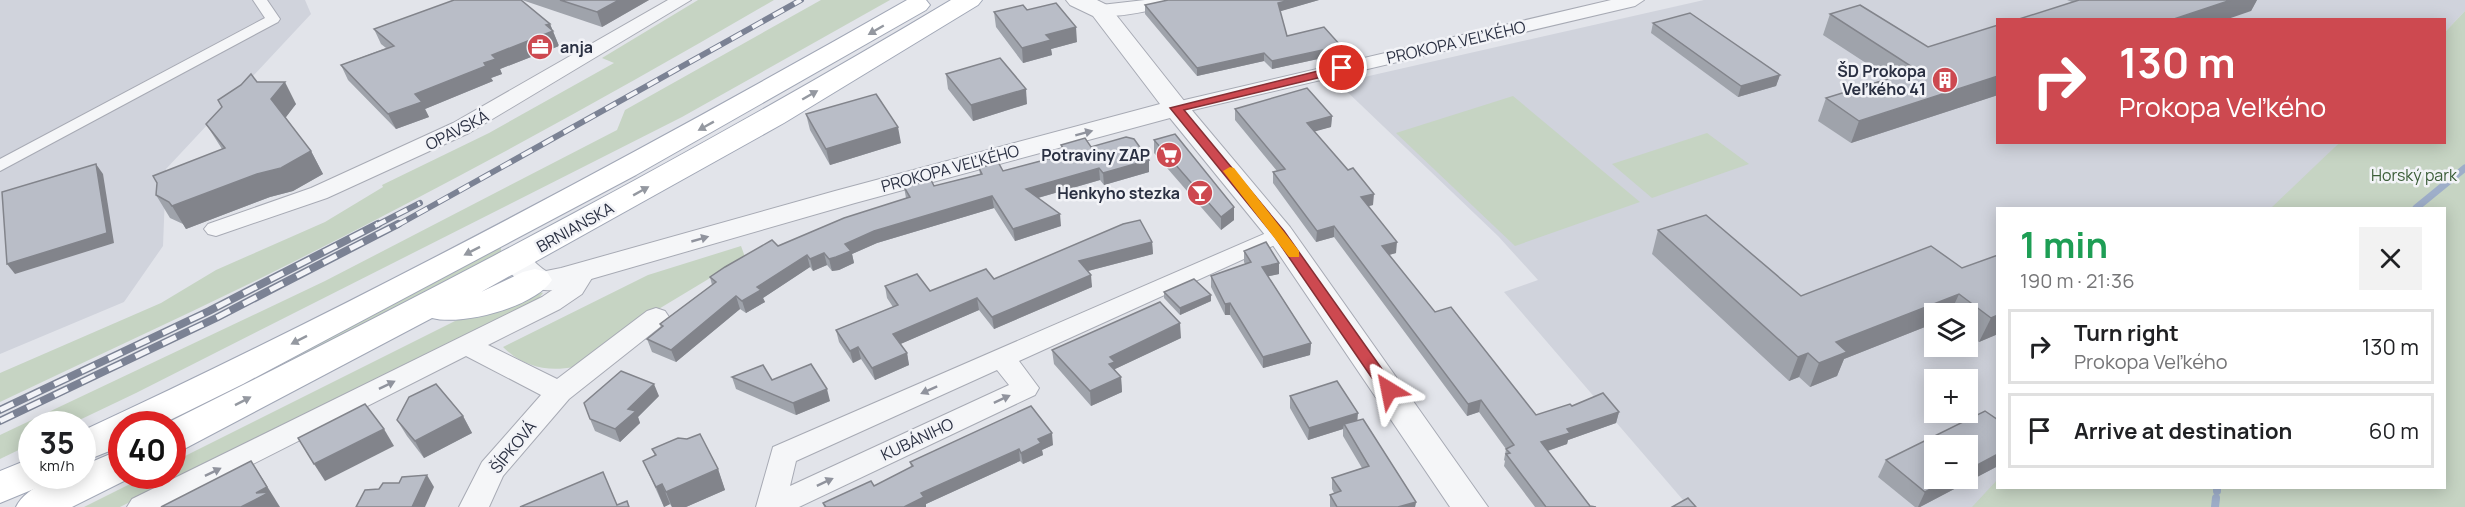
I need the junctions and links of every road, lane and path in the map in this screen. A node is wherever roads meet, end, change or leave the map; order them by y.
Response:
1 (260, 0) edge
2 (682, 0) edge
3 (926, 0) edge
4 (969, 0) edge
5 (1078, 0) edge
6 (1170, 0) edge
7 (1635, 0) edge
8 (1101, 10) junction
9 (1176, 108) junction
10 (0, 166) edge
11 (524, 224) junction
12 (216, 229) dead end
13 (1280, 234) junction
14 (525, 270) junction
15 (584, 273) junction
16 (656, 317) dead end
17 (467, 346) junction
18 (1001, 357) junction
19 (559, 392) junction
20 (156, 411) edge
21 (186, 431) edge
22 (108, 471) edge
23 (18, 480) edge
24 (0, 488) edge
25 (36, 507) edge
26 (141, 507) edge
27 (474, 507) edge
28 (772, 507) edge
29 (1470, 507) edge

1 - 10 street
2 - 12 street, OPAVSKÁ
3 -> 11 main road, BRNIANSKA
14 -> 4 main road, BRNIANSKA
5 - 8 street
6 - 8 street
7 - 9 street, PROKOPA VEĽKÉHO
8 - 9 street
9 - 13 street
15 -> 9 street, PROKOPA VEĽKÉHO
11 - 14 main road
11 -> 20 main road, BRNIANSKA
13 - 18 street, KUBÁNIHO
13 - 29 street
14 - 15 street, PROKOPA VEĽKÉHO
21 -> 14 main road, BRNIANSKA
15 - 17 street
16 - 19 street, ŠÍPKOVÁ
17 - 19 street
26 -> 17 street
18 -> 28 street, KUBÁNIHO
28 -> 18 street, KUBÁNIHO
19 - 27 street, ŠÍPKOVÁ
22 - 25 main road
23 - 24 main road

